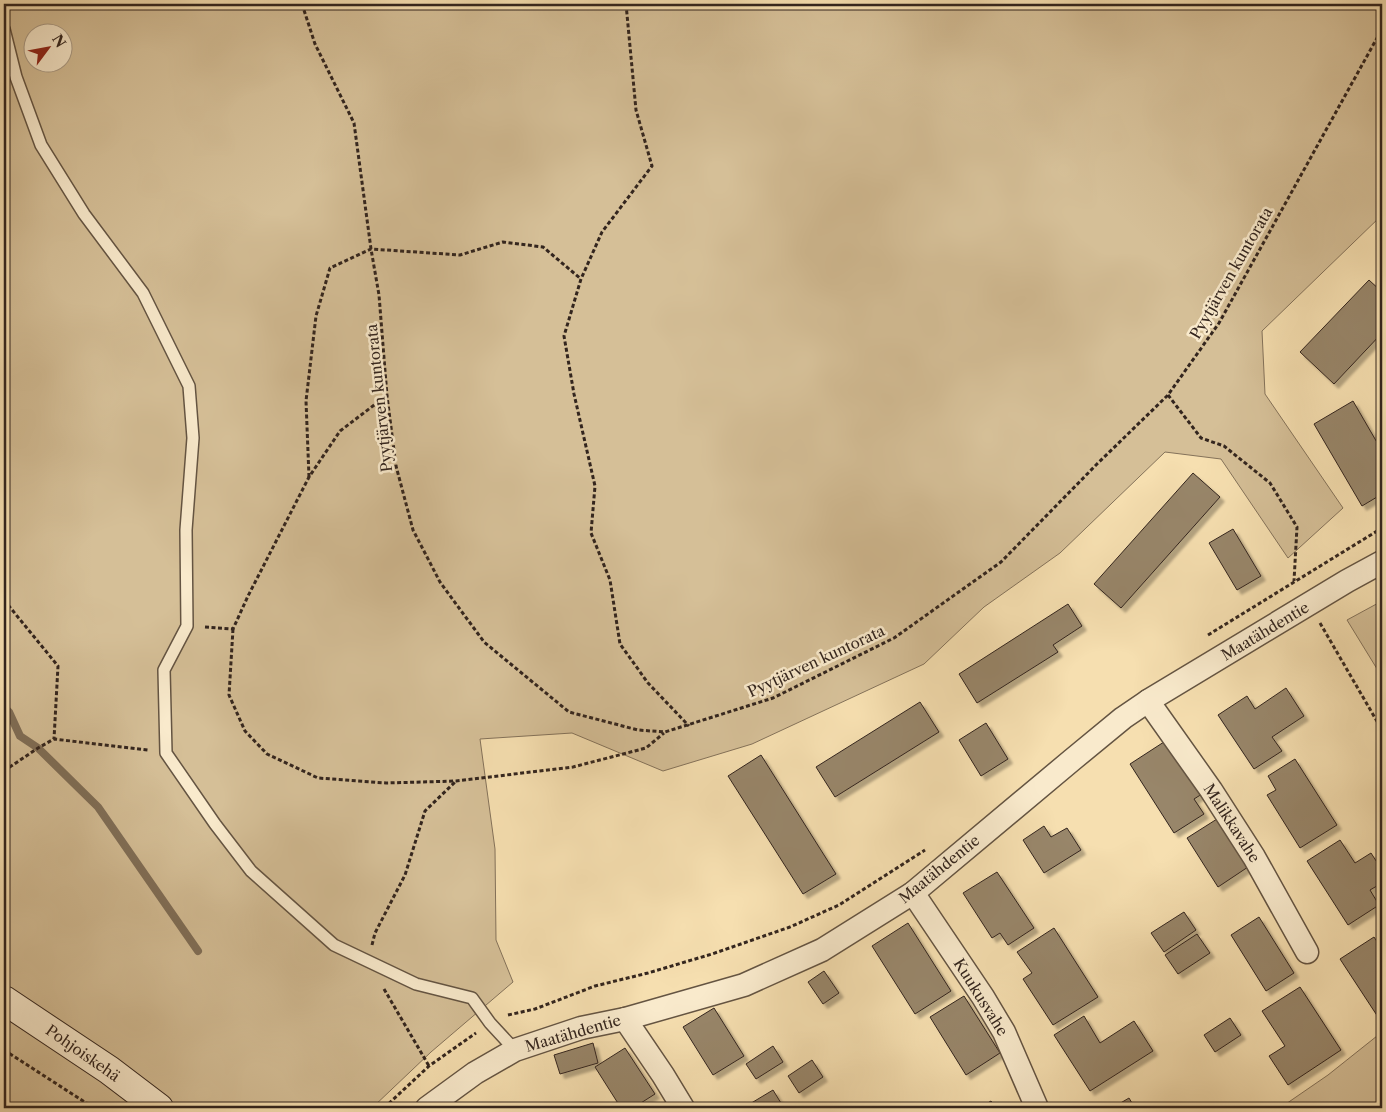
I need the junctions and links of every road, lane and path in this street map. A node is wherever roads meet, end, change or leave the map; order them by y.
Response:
1 (302, 4) edge
2 (626, 4) edge
3 (4, 29) edge
4 (1382, 29) edge
5 (371, 250) junction
6 (582, 279) junction
7 (1168, 394) junction
8 (387, 396) junction
9 (309, 477) junction
10 (1382, 528) edge
11 (1382, 562) edge
12 (1294, 581) junction
13 (4, 600) edge
14 (1309, 605) junction
15 (187, 626) junction
16 (233, 628) junction
17 (1201, 639) dead end
18 (1148, 701) junction
19 (689, 726) junction
20 (1382, 730) edge
21 (665, 732) junction
22 (54, 739) junction
23 (166, 752) junction
24 (4, 771) edge
25 (456, 781) junction
26 (926, 849) dead end
27 (914, 893) junction
28 (1307, 952) dead end
29 (368, 962) junction
30 (4, 1000) edge
31 (625, 1019) junction
32 (490, 1023) junction
33 (4, 1050) edge
34 (515, 1050) junction
35 (430, 1066) junction
36 (93, 1108) edge
37 (159, 1108) edge
38 (384, 1108) edge
39 (427, 1108) edge
40 (683, 1108) edge
41 (1037, 1108) edge

1 - 5 path, Pyytjärven kuntorata
2 - 6 path
3 - 15 lane
4 - 7 path, Pyytjärven kuntorata
5 - 6 path
5 - 8 path, Pyytjärven kuntorata
5 - 9 path
6 - 19 path
7 - 12 path
7 - 19 path, Pyytjärven kuntorata
8 - 9 path
8 - 21 path, Pyytjärven kuntorata
9 - 16 path
10 - 12 path
11 - 14 street, Maatähdentie
12 - 14 path
12 - 17 path
13 - 22 path
14 - 18 street, Maatähdentie
14 - 20 path
15 - 16 path
15 - 23 lane
16 - 25 path
18 - 27 street, Maatähdentie
18 - 28 street, Malikkavahe
19 - 21 path, Pyytjärven kuntorata
21 - 25 path
22 - 23 path
22 - 24 path
23 - 29 lane
25 - 29 path
26 - 32 path
27 - 31 street, Maatähdentie
27 - 41 street, Kuukusvahe
29 - 32 lane
29 - 35 path
30 - 37 main road, Pohjoiskehä
31 - 34 street, Maatähdentie
31 - 40 street
32 - 34 lane
32 - 35 path
33 - 36 path
34 - 39 street, Maatähdentie
35 - 38 path

